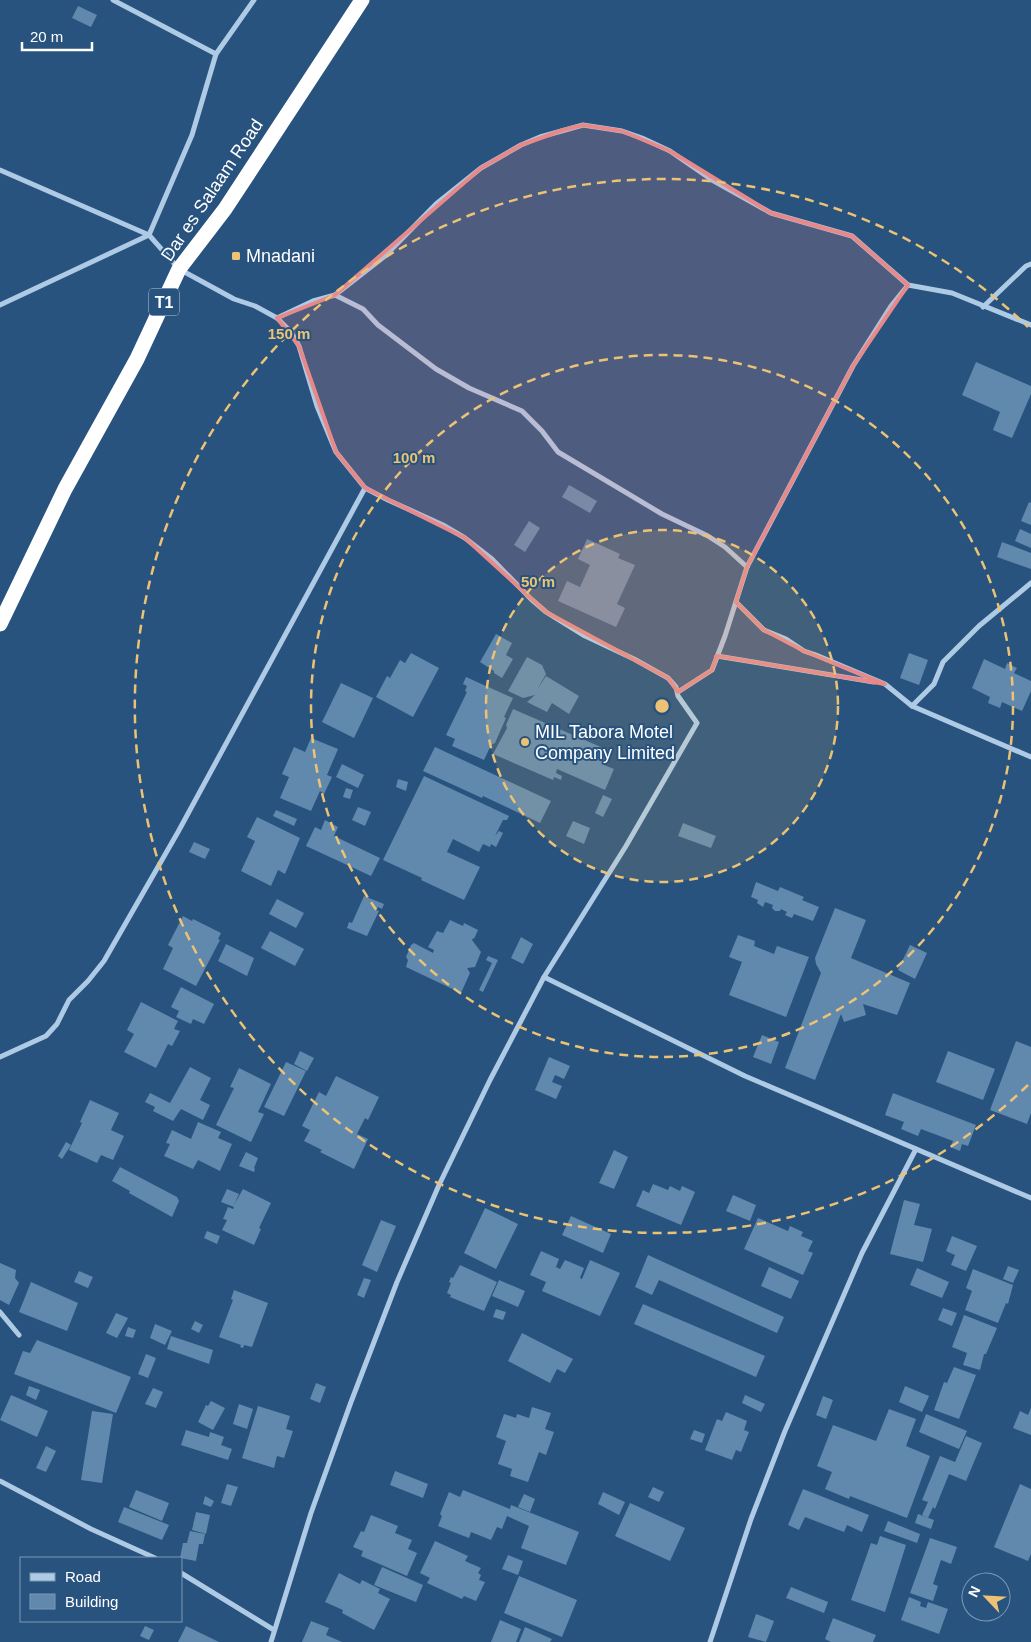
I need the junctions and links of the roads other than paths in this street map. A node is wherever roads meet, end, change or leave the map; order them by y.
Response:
1 (114, 0) edge
2 (254, 0) edge
3 (362, 0) edge
4 (216, 54) junction
5 (0, 170) edge
6 (149, 235) junction
7 (1031, 264) edge
8 (180, 269) junction
9 (908, 286) junction
10 (335, 295) junction
11 (0, 305) edge
12 (984, 307) junction
13 (277, 318) junction
14 (1031, 325) edge
15 (365, 488) junction
16 (747, 567) junction
17 (1031, 583) edge
18 (736, 602) junction
19 (0, 624) edge
20 (717, 656) junction
21 (884, 684) junction
22 (678, 692) junction
23 (912, 706) junction
24 (1031, 757) edge
25 (544, 977) junction
26 (0, 1056) edge
27 (916, 1149) junction
28 (1031, 1198) edge
29 (0, 1312) edge
30 (19, 1335) dead end
31 (0, 1481) edge
32 (153, 1557) edge
33 (182, 1573) edge
34 (274, 1630) junction
35 (271, 1642) edge
36 (710, 1642) edge

1 - 4 street
2 - 4 street
3 - 8 highway, Dar es Salaam Road / T1
4 - 6 street
5 - 6 street
6 - 8 street
6 - 11 street
7 - 12 street
8 - 13 street
8 - 19 highway, Dar es Salaam Road / T1
9 - 10 street
9 - 12 street
9 - 16 street
10 - 13 street
10 - 16 street
12 - 14 street
13 - 15 street
15 - 22 street
15 - 26 street
16 - 18 street
17 - 23 street
18 - 20 street
18 - 21 street
20 - 21 street
20 - 22 street
21 - 23 street
22 - 25 street
23 - 24 street
25 - 27 street
25 - 34 street
27 - 28 street
27 - 36 street
29 - 30 street
31 - 32 street
33 - 34 street
34 - 35 street

